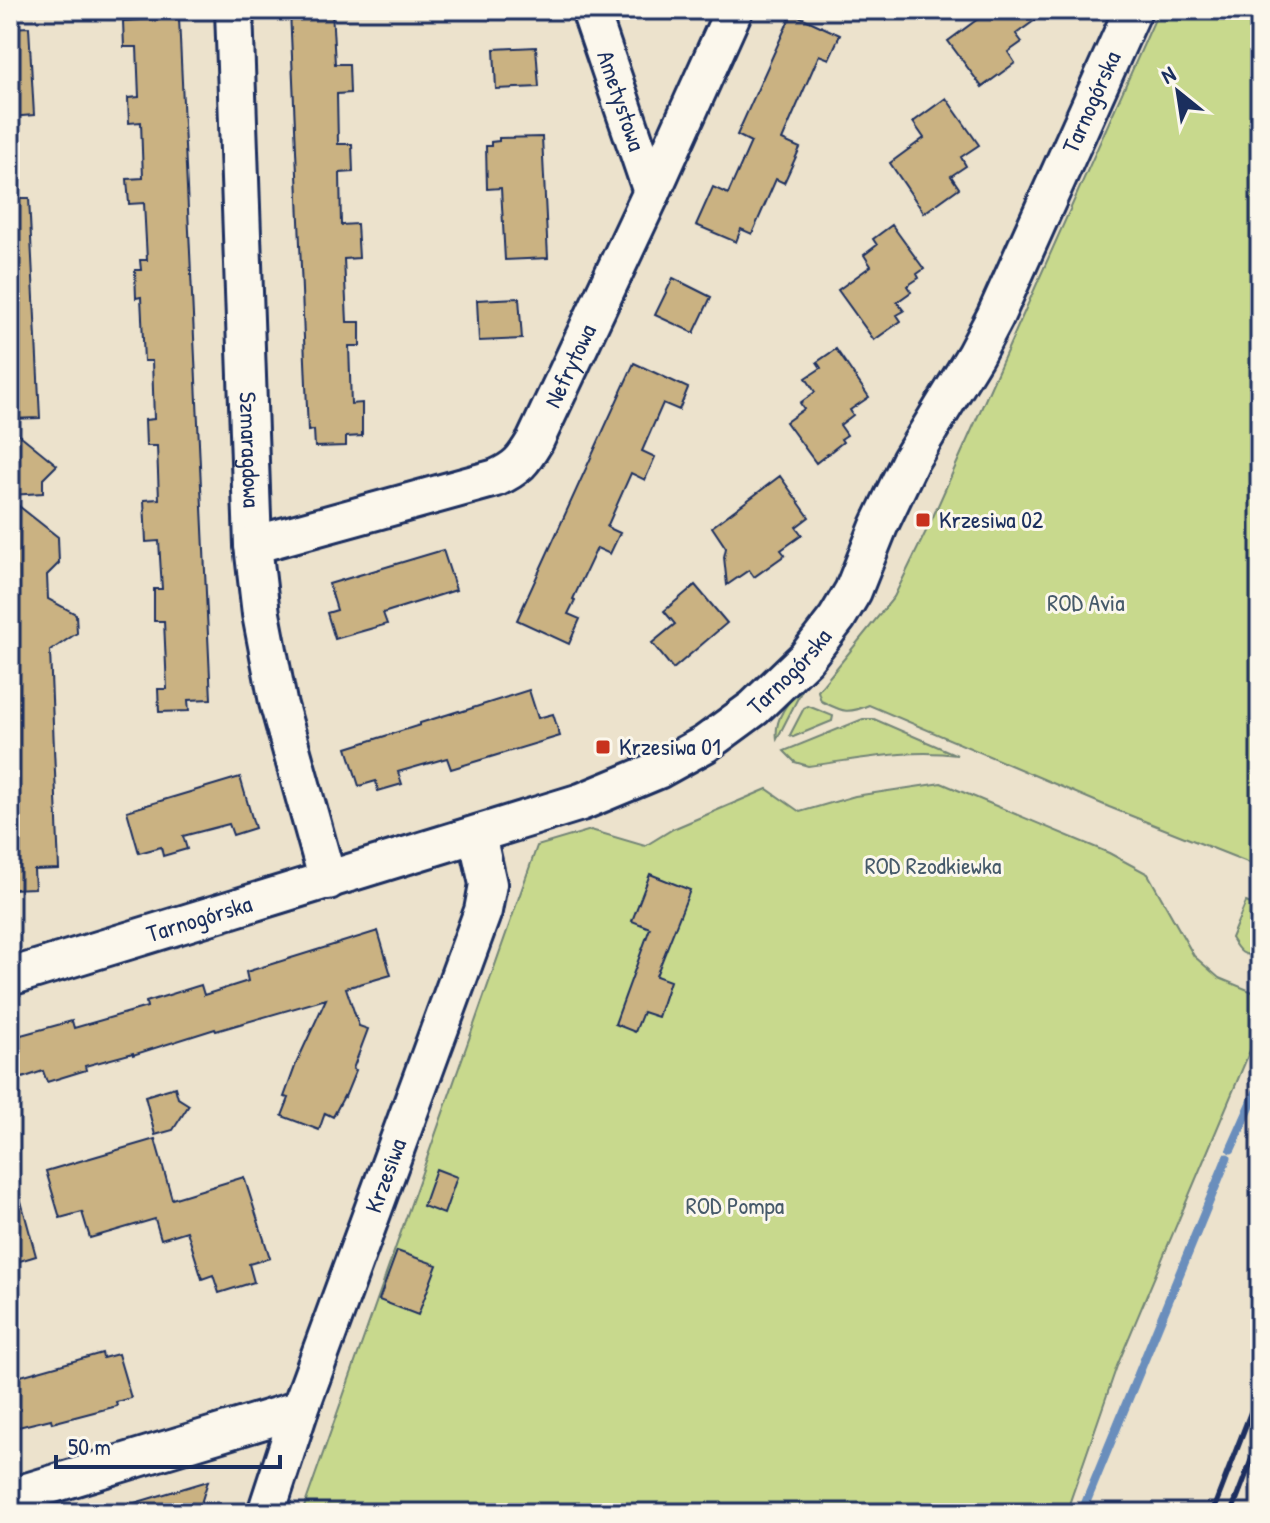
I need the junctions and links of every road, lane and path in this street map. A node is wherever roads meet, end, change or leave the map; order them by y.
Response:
1 (234, 10) edge
2 (590, 10) edge
3 (734, 10) edge
4 (1133, 10) edge
5 (652, 192) junction
6 (253, 545) junction
7 (477, 835) junction
8 (328, 881) junction
9 (10, 977) edge
10 (300, 1409) junction
11 (10, 1497) edge
12 (266, 1513) edge

1 - 6 street, Szmaragdowa
2 - 5 street, Ametystowa
3 - 5 street, Nefrytowa
4 - 7 street, Tarnogórska
5 - 6 street, Nefrytowa
6 - 8 street, Szmaragdowa
7 - 8 street, Tarnogórska
7 - 10 street, Krzesiwa
8 - 9 street, Tarnogórska
10 - 11 street
10 - 12 street, Krzesiwa

